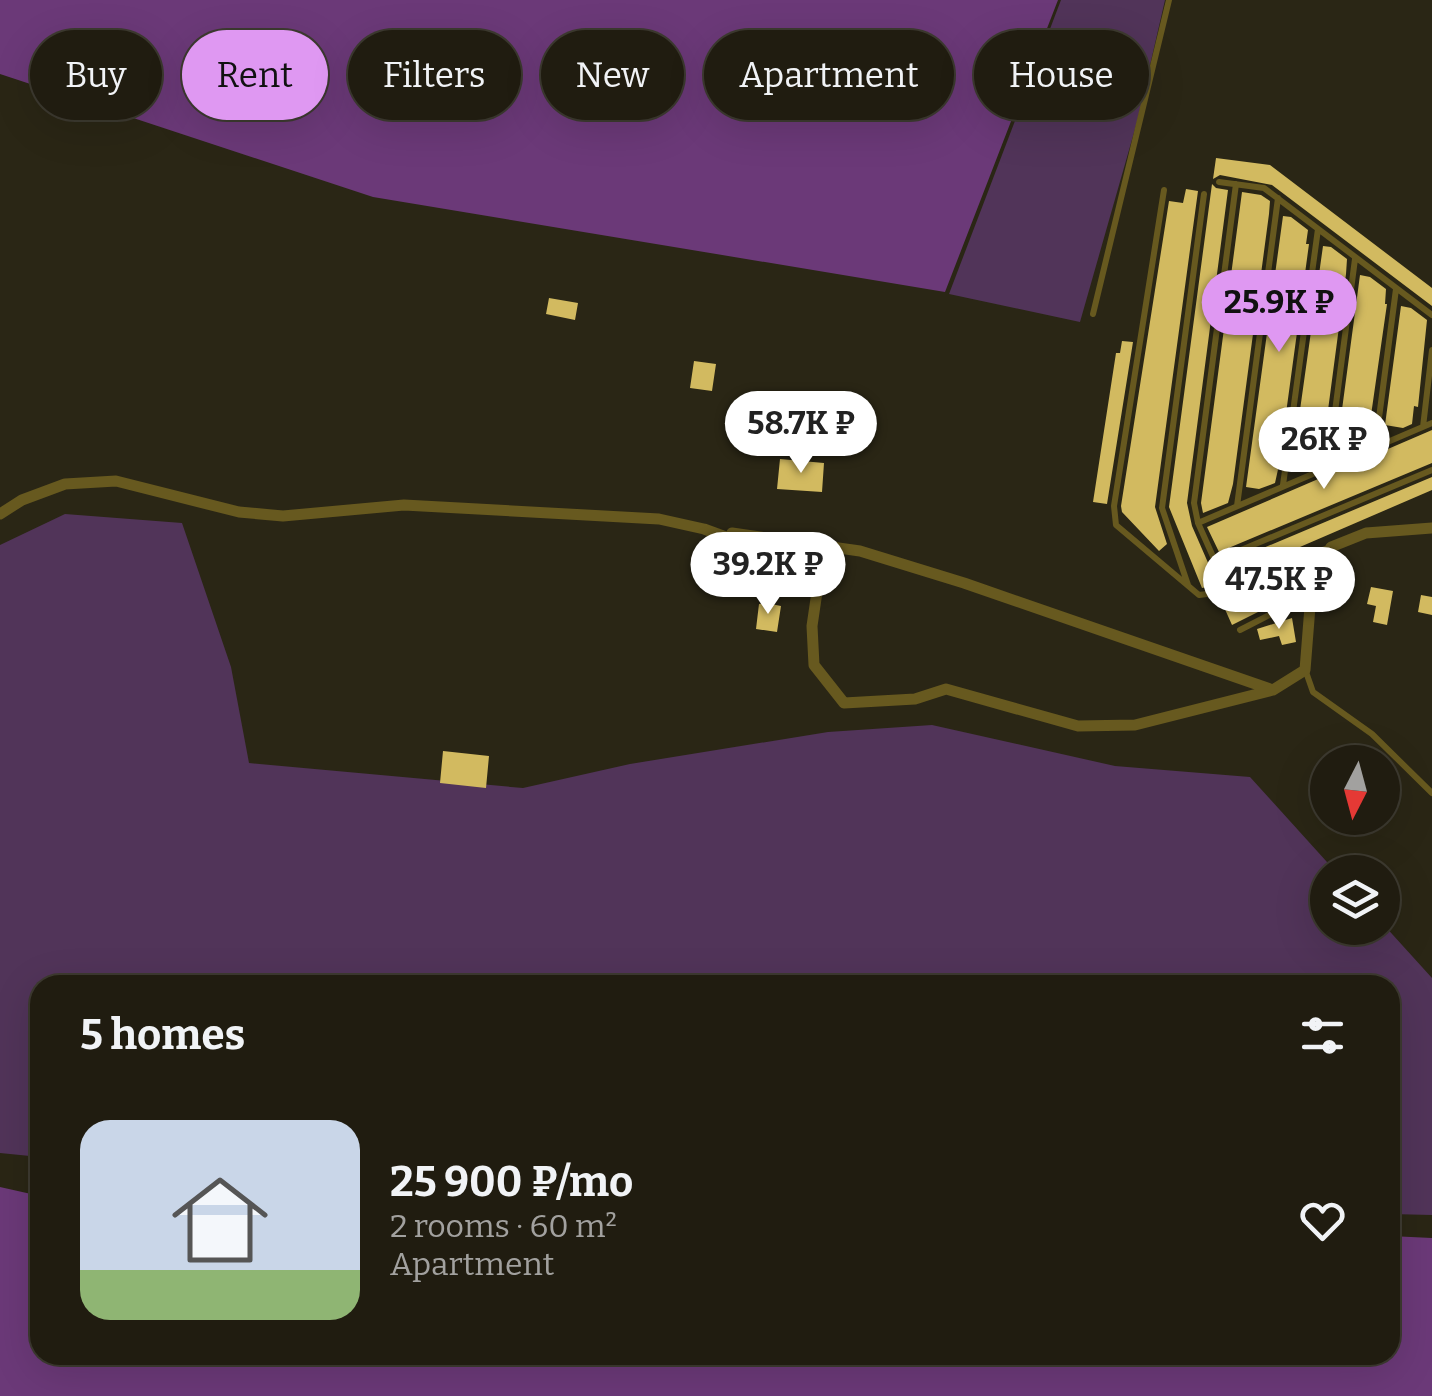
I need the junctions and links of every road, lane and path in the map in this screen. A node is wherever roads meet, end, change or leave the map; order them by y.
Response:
1 (1169, 0) edge
2 (1219, 182) dead end
3 (1236, 184) junction
4 (1164, 190) dead end
5 (1204, 194) dead end
6 (1278, 198) junction
7 (1318, 229) junction
8 (1355, 258) junction
9 (1396, 288) junction
10 (1094, 314) dead end
11 (1432, 315) edge
12 (1432, 350) edge
13 (1432, 423) edge
14 (1423, 427) junction
15 (1375, 448) junction
16 (1328, 466) junction
17 (1432, 470) edge
18 (1283, 485) junction
19 (1237, 506) junction
20 (0, 514) edge
21 (1198, 523) junction
22 (1432, 528) edge
23 (704, 529) junction
24 (1331, 547) junction
25 (1188, 586) junction
26 (1311, 594) junction
27 (1240, 630) dead end
28 (1305, 670) junction
29 (1273, 690) junction
30 (1432, 793) edge

1 - 10 lane
2 - 3 lane
3 - 6 lane
3 - 21 lane
4 - 25 lane
5 - 25 lane
6 - 7 lane
6 - 19 lane
7 - 8 lane
7 - 18 lane
8 - 9 lane
8 - 16 lane
9 - 11 lane
9 - 15 lane
12 - 14 lane
13 - 14 lane
14 - 15 lane
15 - 16 lane
16 - 18 lane
17 - 21 lane
18 - 19 lane
19 - 21 lane
20 - 23 street
22 - 24 street
23 - 29 street
23 - 29 street
24 - 25 lane
24 - 26 street
26 - 27 lane
26 - 28 street
28 - 29 street
28 - 30 lane

